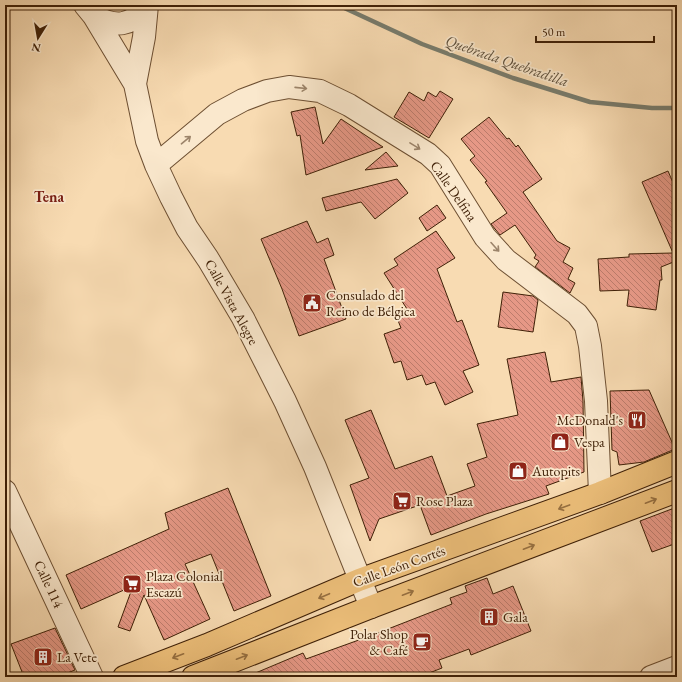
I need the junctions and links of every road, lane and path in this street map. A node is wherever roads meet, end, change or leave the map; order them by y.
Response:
1 (146, 6) edge
2 (90, 11) edge
3 (135, 84) junction
4 (156, 165) junction
5 (677, 462) edge
6 (5, 491) edge
7 (677, 491) edge
8 (600, 494) junction
9 (13, 527) edge
10 (360, 580) junction
11 (371, 607) junction
12 (207, 645) junction
13 (677, 667) edge
14 (219, 672) edge
15 (92, 677) edge
16 (124, 677) edge
17 (193, 677) edge
18 (651, 677) edge

1 - 2 street
1 - 3 street
2 - 3 street, Calle Vista Alegre
3 - 4 street, Calle Vista Alegre
4 -> 8 street, Calle Delfina
4 - 10 street, Calle Vista Alegre
5 - 8 main road, Calle León Cortés
6 - 9 street, Calle 114
11 -> 7 main road, Calle León Cortés
8 -> 10 main road, Calle León Cortés
9 - 15 street, Calle 114
10 - 11 street, Calle Vista Alegre
10 -> 12 main road, Calle León Cortés
14 -> 11 main road, Calle León Cortés
12 - 14 street
12 -> 16 main road, Calle León Cortés
13 - 18 street
14 - 17 main road, Calle León Cortés

